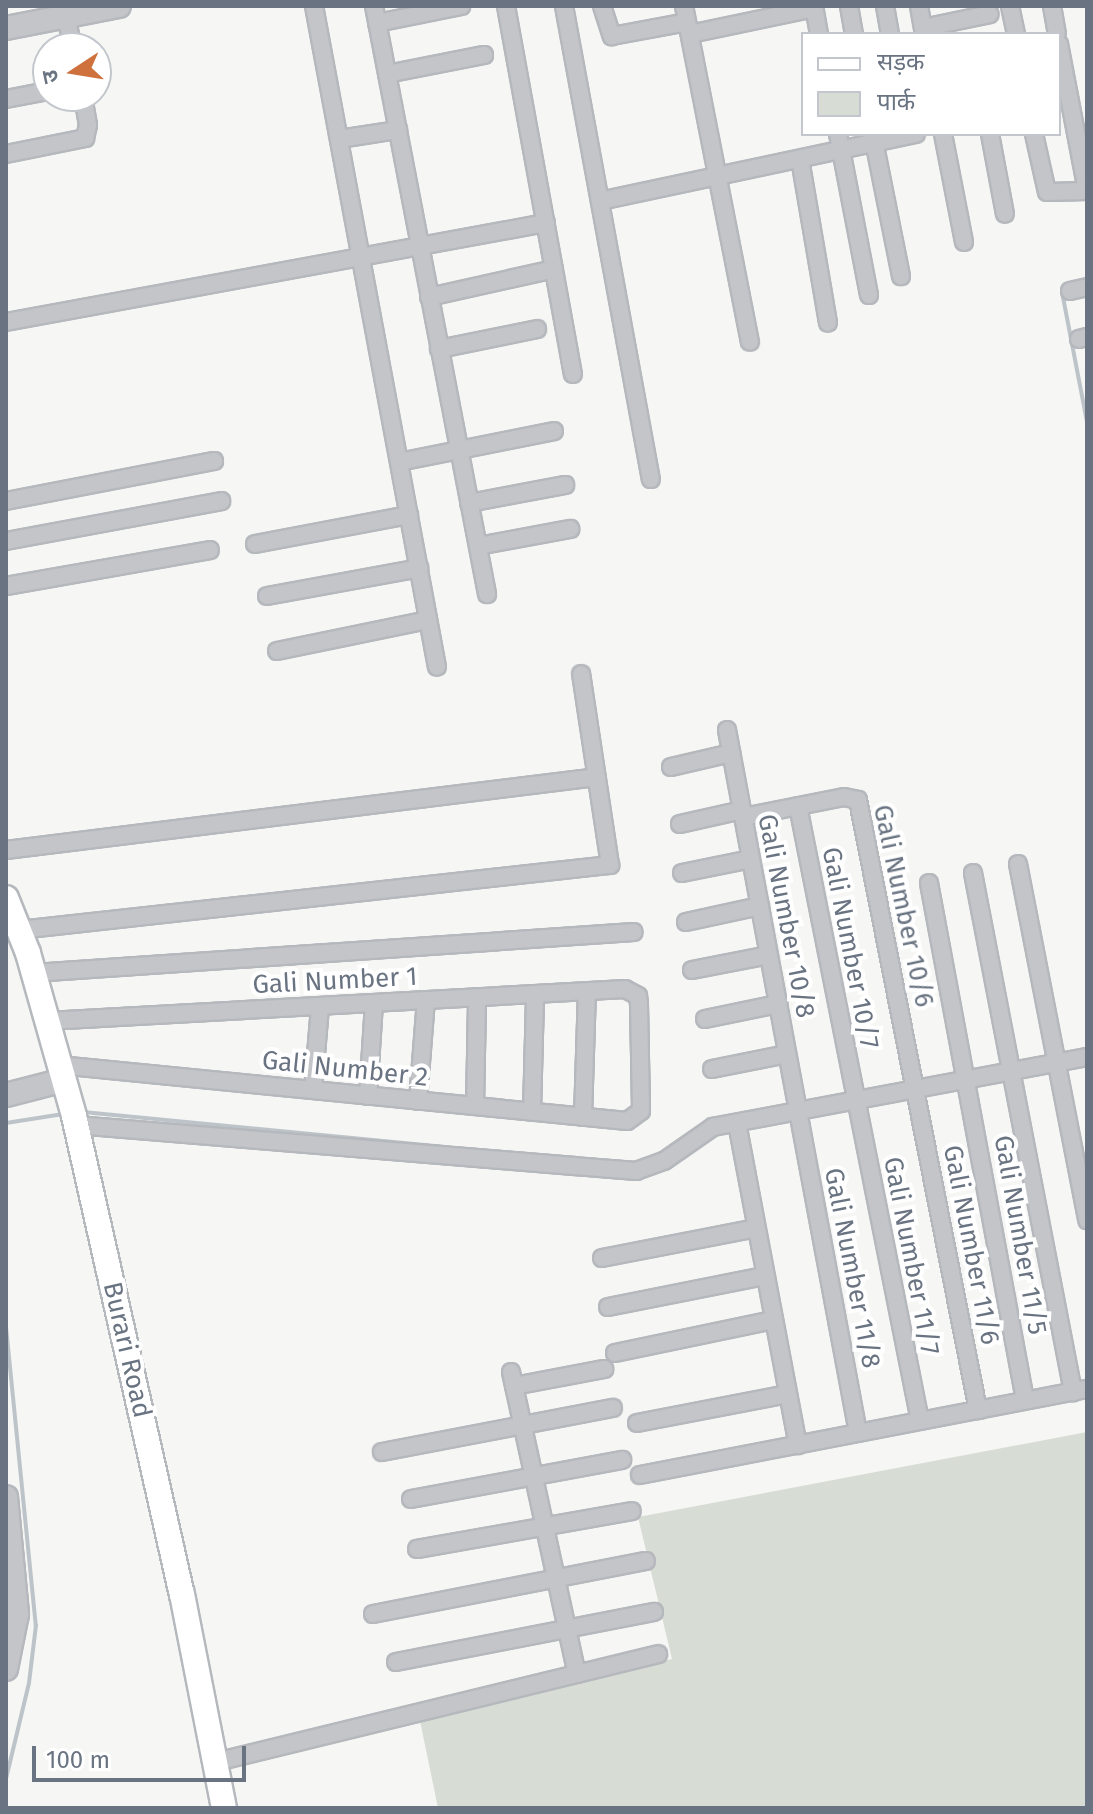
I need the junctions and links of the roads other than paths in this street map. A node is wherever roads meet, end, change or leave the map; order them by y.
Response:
1 (314, 6) edge
2 (461, 6) edge
3 (506, 6) edge
4 (564, 6) edge
5 (602, 6) edge
6 (849, 6) edge
7 (885, 6) edge
8 (919, 6) edge
9 (1010, 6) edge
10 (1052, 6) edge
11 (105, 7) edge
12 (814, 7) edge
13 (376, 14) edge
14 (990, 14) dead end
15 (66, 16) junction
16 (687, 21) edge
17 (6, 28) edge
18 (924, 31) edge
19 (70, 32) edge
20 (819, 32) edge
21 (854, 32) edge
22 (890, 32) edge
23 (1016, 32) edge
24 (1057, 32) edge
25 (1061, 54) edge
26 (484, 55) dead end
27 (387, 74) junction
28 (32, 94) edge
29 (6, 99) edge
30 (86, 112) edge
31 (398, 130) junction
32 (899, 136) edge
33 (943, 136) edge
34 (990, 136) edge
35 (1034, 136) edge
36 (339, 139) junction
37 (873, 139) edge
38 (840, 142) edge
39 (6, 154) edge
40 (800, 159) junction
41 (717, 175) junction
42 (1087, 191) edge
43 (600, 201) junction
44 (1005, 214) dead end
45 (546, 223) junction
46 (964, 242) dead end
47 (419, 246) junction
48 (360, 256) junction
49 (554, 269) junction
50 (901, 276) dead end
51 (1087, 287) edge
52 (1070, 291) dead end
53 (869, 295) dead end
54 (429, 297) junction
55 (6, 322) edge
56 (828, 323) dead end
57 (537, 329) dead end
58 (750, 342) dead end
59 (439, 349) junction
60 (573, 374) dead end
61 (554, 431) dead end
62 (459, 450) junction
63 (214, 461) dead end
64 (399, 462) junction
65 (651, 479) dead end
66 (565, 485) dead end
67 (6, 501) edge
68 (221, 501) dead end
69 (469, 503) junction
70 (409, 515) junction
71 (570, 529) dead end
72 (6, 541) edge
73 (255, 544) dead end
74 (478, 546) junction
75 (210, 550) dead end
76 (419, 568) junction
77 (6, 586) edge
78 (487, 594) dead end
79 (267, 596) dead end
80 (428, 620) junction
81 (277, 651) dead end
82 (437, 667) dead end
83 (581, 674) dead end
84 (727, 730) dead end
85 (731, 753) junction
86 (671, 767) dead end
87 (597, 777) junction
88 (798, 806) junction
89 (743, 813) junction
90 (680, 824) dead end
91 (6, 850) edge
92 (751, 859) junction
93 (1018, 864) dead end
94 (682, 873) dead end
95 (973, 873) dead end
96 (929, 883) dead end
97 (760, 906) junction
98 (11, 915) edge
99 (686, 922) dead end
100 (634, 932) dead end
101 (769, 955) junction
102 (692, 970) dead end
103 (33, 973) junction
104 (587, 992) junction
105 (535, 994) junction
106 (477, 997) junction
107 (426, 1000) junction
108 (374, 1003) junction
109 (778, 1004) junction
110 (320, 1006) junction
111 (705, 1019) dead end
112 (47, 1021) junction
113 (787, 1054) junction
114 (1087, 1057) edge
115 (1057, 1062) junction
116 (712, 1069) dead end
117 (1010, 1071) junction
118 (967, 1079) junction
119 (916, 1089) junction
120 (313, 1090) junction
121 (6, 1095) edge
122 (68, 1096) junction
123 (368, 1096) junction
124 (855, 1100) junction
125 (418, 1101) junction
126 (475, 1106) junction
127 (798, 1111) junction
128 (532, 1112) junction
129 (583, 1117) junction
130 (627, 1121) joint
131 (737, 1123) junction
132 (1087, 1220) edge
133 (756, 1228) junction
134 (602, 1258) dead end
135 (765, 1276) junction
136 (608, 1307) dead end
137 (773, 1320) junction
138 (615, 1353) dead end
139 (604, 1369) dead end
140 (1080, 1390) edge
141 (787, 1394) junction
142 (1025, 1400) junction
143 (613, 1408) dead end
144 (978, 1410) junction
145 (920, 1421) junction
146 (637, 1423) dead end
147 (523, 1424) junction
148 (858, 1433) junction
149 (798, 1445) junction
150 (382, 1452) dead end
151 (622, 1460) dead end
152 (640, 1475) dead end
153 (534, 1476) junction
154 (6, 1497) edge
155 (411, 1499) dead end
156 (6, 1505) edge
157 (632, 1511) dead end
158 (545, 1526) junction
159 (417, 1549) dead end
160 (646, 1561) dead end
161 (556, 1577) junction
162 (654, 1612) dead end
163 (373, 1614) dead end
164 (567, 1627) junction
165 (658, 1654) dead end
166 (396, 1662) dead end
167 (6, 1669) edge
168 (577, 1674) junction
169 (216, 1762) junction
170 (224, 1808) edge

1 - 36 street
2 - 13 street
3 - 45 street
4 - 43 street
5 - 16 street
6 - 21 street
7 - 22 street
8 - 18 street
9 - 23 street
10 - 24 street
11 - 15 street
12 - 16 street
12 - 20 street
13 - 27 street
14 - 18 street
15 - 17 street
15 - 19 street
16 - 41 street
25 - 42 street
26 - 27 street
27 - 31 street
28 - 29 street
30 - 39 street
31 - 36 street
31 - 47 street
32 - 37 street
33 - 46 street
34 - 44 street
35 - 42 street
36 - 48 street
37 - 38 street
37 - 50 street
38 - 40 street
38 - 53 street
40 - 41 street
40 - 56 street
41 - 43 street
41 - 58 street
43 - 65 street
45 - 47 street
45 - 49 street
47 - 48 street
47 - 54 street
48 - 55 street
48 - 64 street
49 - 54 street
49 - 60 street
51 - 52 street
54 - 59 street
57 - 59 street
59 - 62 street
61 - 62 street
62 - 64 street
62 - 69 street
63 - 67 street
64 - 70 street
66 - 69 street
68 - 72 street
69 - 74 street
70 - 73 street
70 - 76 street
71 - 74 street
74 - 78 street
75 - 77 street
76 - 79 street
76 - 80 street
80 - 81 street
80 - 82 street
83 - 87 street
84 - 85 street, Gali Number 10/8
85 - 86 street
85 - 89 street, Gali Number 10/8
87 - 91 street
87 - 98 street
88 - 89 street, Gali Number 10/6
88 - 119 street, Gali Number 10/6
88 - 124 street, Gali Number 10/7
89 - 90 street, Gali Number 10/6
89 - 92 street, Gali Number 10/8
92 - 94 street
92 - 97 street, Gali Number 10/8
93 - 115 street
95 - 117 street
96 - 118 street, Gali Number 11/5
97 - 99 street
97 - 101 street, Gali Number 10/8
98 - 103 main road, Burari Road
100 - 103 street
101 - 102 street
101 - 109 street, Gali Number 10/8
103 - 112 main road, Burari Road
104 - 105 street, Gali Number 1
104 - 129 street
104 - 130 street, Gali Number 1
105 - 106 street, Gali Number 1
105 - 128 street
106 - 107 street, Gali Number 1
106 - 126 street
107 - 108 street, Gali Number 1
107 - 125 street
108 - 110 street, Gali Number 1
108 - 123 street
109 - 111 street
109 - 113 street, Gali Number 10/8
110 - 112 street, Gali Number 1
110 - 120 street
112 - 122 main road, Burari Road
113 - 116 street
113 - 127 street, Gali Number 10/8
114 - 115 street
115 - 117 street
115 - 132 street
117 - 118 street
117 - 140 street
118 - 119 street
118 - 142 street, Gali Number 11/5
119 - 124 street
119 - 144 street, Gali Number 11/6
120 - 122 street, Gali Number 2
120 - 123 street, Gali Number 2
121 - 122 street
122 - 131 street
122 - 169 main road, Burari Road
123 - 125 street, Gali Number 2
124 - 127 street
124 - 145 street, Gali Number 11/7
125 - 126 street, Gali Number 2
126 - 128 street, Gali Number 2
127 - 131 street
127 - 148 street, Gali Number 11/8
128 - 129 street, Gali Number 2
129 - 130 street, Gali Number 2
131 - 133 street
133 - 134 street
133 - 135 street
135 - 136 street
135 - 137 street
137 - 138 street
137 - 141 street
139 - 147 street
140 - 142 street
141 - 146 street
141 - 149 street
142 - 144 street
143 - 147 street
144 - 145 street
145 - 148 street
147 - 150 street
147 - 153 street
148 - 149 street
149 - 152 street
151 - 153 street
153 - 155 street
153 - 158 street
154 - 156 street
156 - 167 street
157 - 158 street
158 - 159 street
158 - 161 street
160 - 161 street
161 - 163 street
161 - 164 street
162 - 164 street
164 - 166 street
164 - 168 street
165 - 168 street
168 - 169 street
169 - 170 main road, Burari Road

